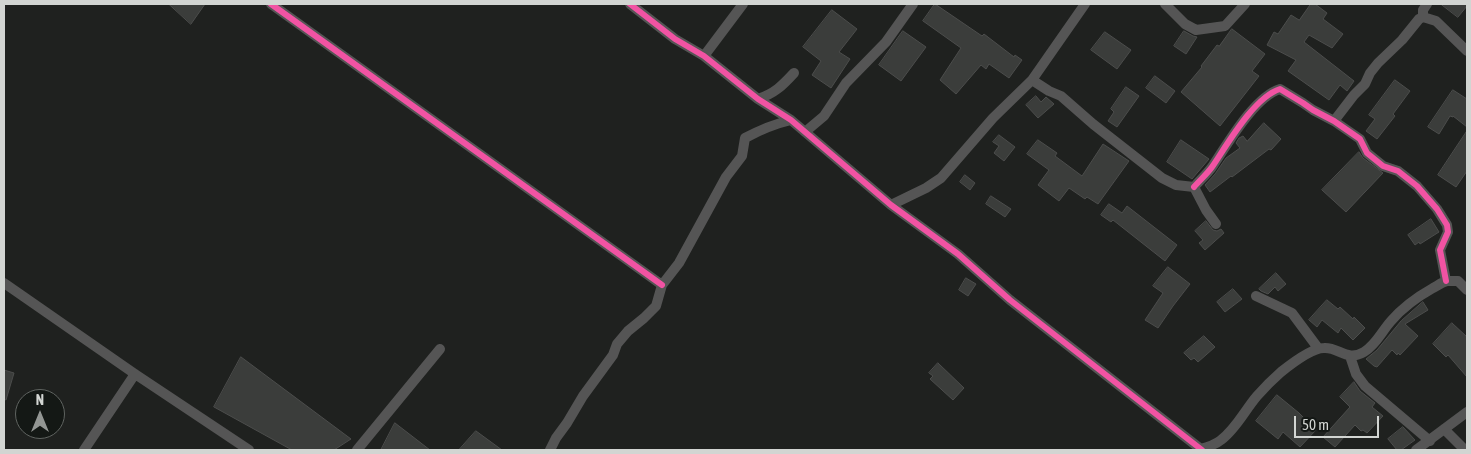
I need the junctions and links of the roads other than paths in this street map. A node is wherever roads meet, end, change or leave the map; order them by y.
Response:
1 (271, 4) edge
2 (630, 4) edge
3 (743, 4) edge
4 (913, 4) edge
5 (1085, 4) edge
6 (1165, 4) edge
7 (1246, 4) edge
8 (1427, 4) edge
9 (1423, 16) junction
10 (1467, 51) edge
11 (704, 56) junction
12 (794, 73) dead end
13 (1032, 80) junction
14 (758, 99) junction
15 (791, 120) junction
16 (1334, 121) junction
17 (806, 132) junction
18 (1194, 187) junction
19 (891, 205) junction
20 (1216, 224) dead end
21 (1446, 281) junction
22 (4, 283) edge
23 (662, 285) junction
24 (1467, 290) edge
25 (1256, 296) dead end
26 (1318, 348) junction
27 (440, 349) dead end
28 (1350, 356) junction
29 (134, 374) junction
30 (1467, 412) edge
31 (1444, 429) junction
32 (1430, 441) junction
33 (84, 450) edge
34 (249, 450) edge
35 (357, 450) edge
36 (550, 450) edge
37 (1201, 450) edge
38 (1416, 450) edge
39 (1465, 450) edge

1 - 23 street
2 - 11 street
3 - 11 street
4 - 17 street
5 - 13 street
6 - 7 street
8 - 9 street
9 - 10 street
9 - 16 street
11 - 14 street
12 - 14 street
13 - 18 street
13 - 19 street
14 - 15 street
15 - 17 street
15 - 23 street
16 - 18 street
16 - 21 street
17 - 19 street
18 - 20 street
19 - 37 street
21 - 24 street
21 - 28 street
22 - 29 street
23 - 36 street
25 - 26 street
26 - 28 street
26 - 37 street
27 - 35 street
28 - 32 street
29 - 33 street
29 - 34 street
30 - 31 street
31 - 32 street
31 - 39 street
32 - 38 street

